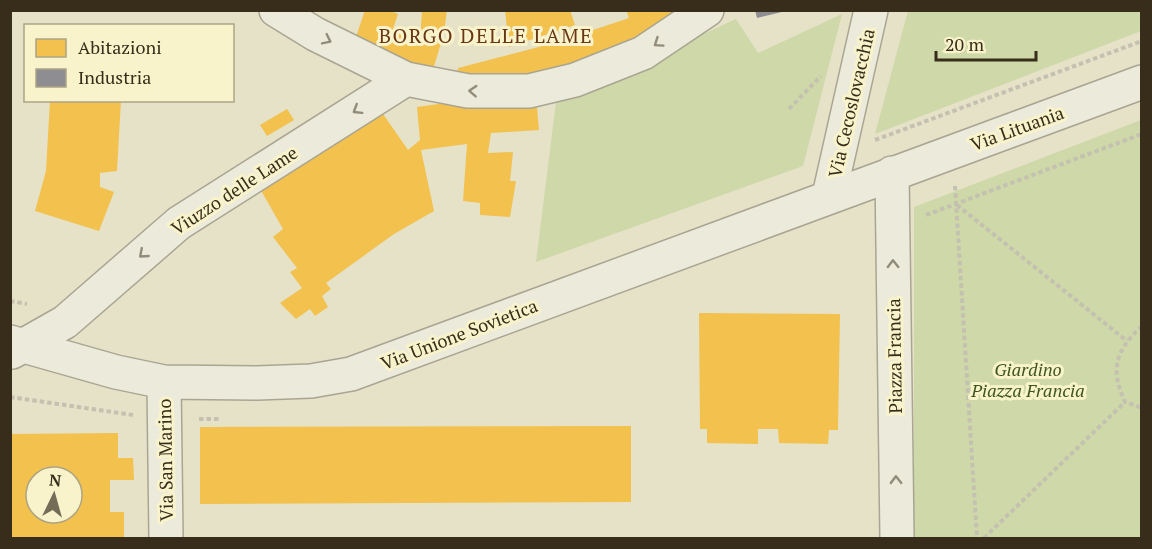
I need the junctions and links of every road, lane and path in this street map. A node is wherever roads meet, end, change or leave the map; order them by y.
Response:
1 (276, 10) edge
2 (707, 10) edge
3 (872, 10) edge
4 (1142, 41) edge
5 (406, 79) junction
6 (1142, 82) edge
7 (1142, 134) edge
8 (870, 142) dead end
9 (953, 151) junction
10 (892, 173) junction
11 (829, 196) junction
12 (956, 204) junction
13 (925, 216) dead end
14 (10, 301) edge
15 (27, 304) dead end
16 (1142, 326) edge
17 (1127, 341) junction
18 (15, 347) edge
19 (164, 382) junction
20 (10, 397) edge
21 (1125, 402) junction
22 (1142, 408) edge
23 (140, 416) dead end
24 (166, 538) edge
25 (897, 538) edge
26 (977, 538) edge
27 (984, 538) edge

1 -> 5 street
2 -> 5 street
3 - 11 street, Via Cecoslovacchia
4 - 8 path
5 -> 18 street, Viuzzo delle Lame
6 - 9 street, Via Lituania
7 - 12 path
9 - 10 street, Via Lituania
9 - 12 path
10 - 11 street, Via Unione Sovietica
25 -> 10 street, Piazza Francia
11 - 19 street, Via Unione Sovietica
12 - 13 path
12 - 17 path
12 - 26 path
14 - 15 path
16 - 17 path
17 - 21 path
18 - 19 street, Via Unione Sovietica
19 - 24 street, Via San Marino
20 - 23 path
21 - 22 path
21 - 27 path

